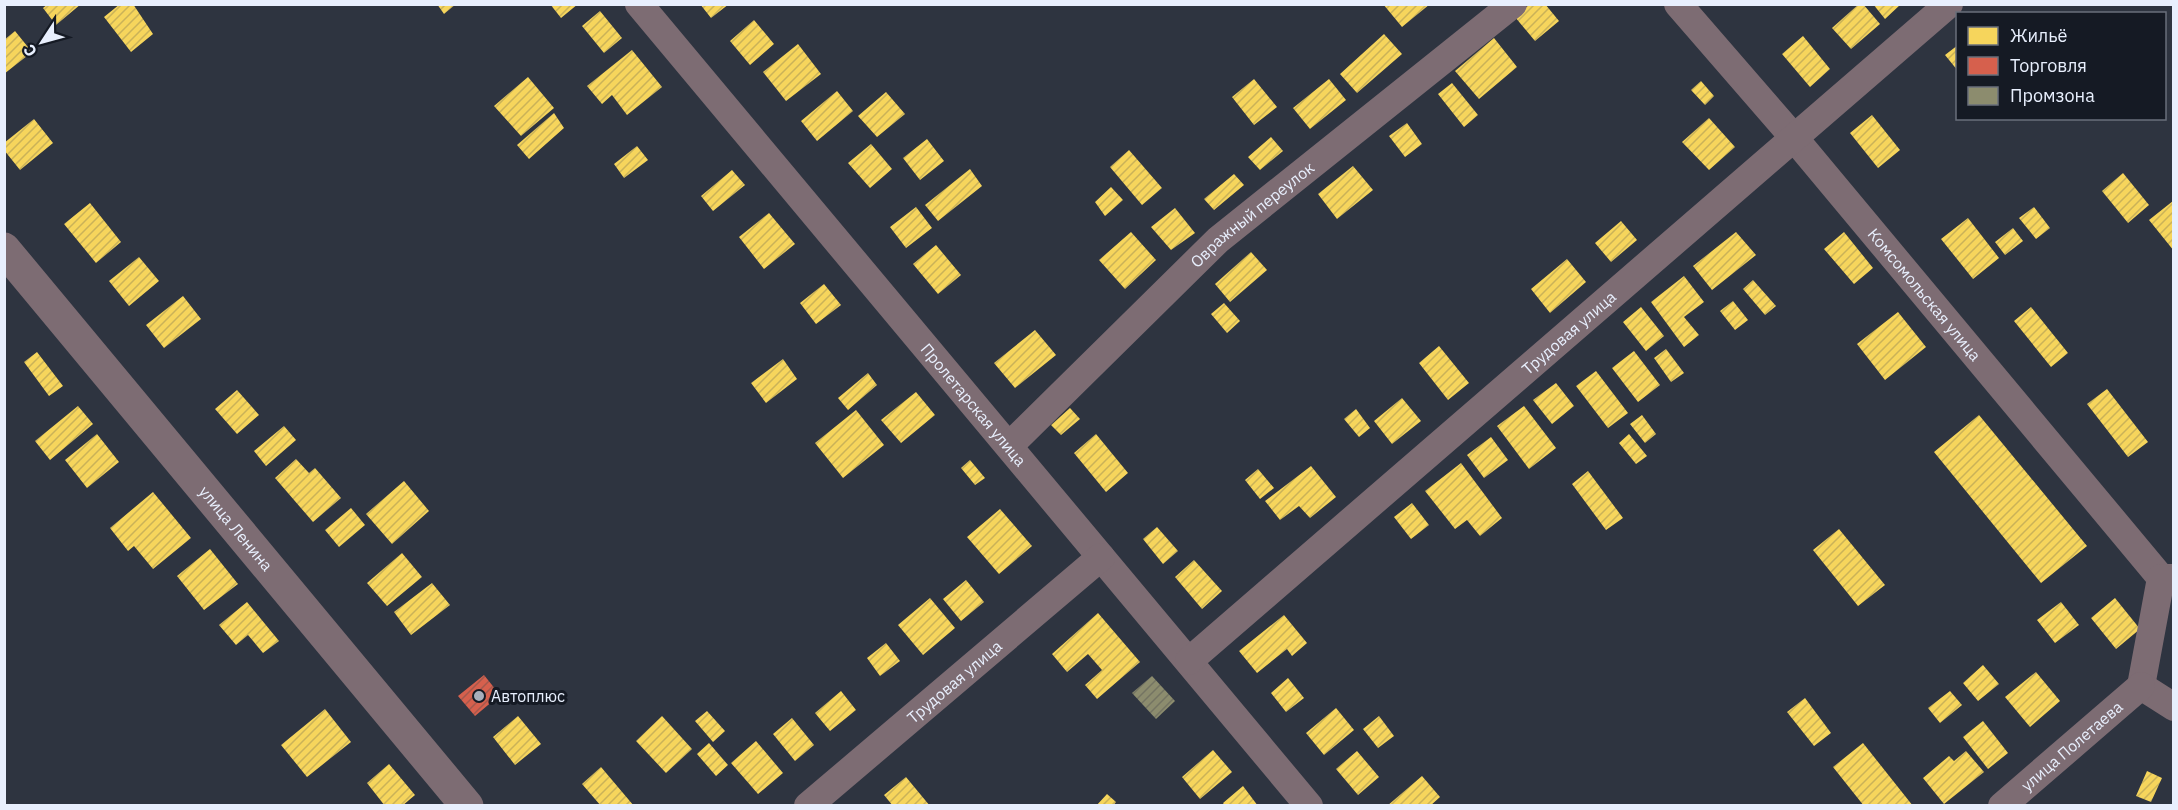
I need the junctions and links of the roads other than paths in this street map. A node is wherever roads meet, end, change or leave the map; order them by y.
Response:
1 (639, 4) edge
2 (1514, 4) edge
3 (1678, 4) edge
4 (1949, 4) edge
5 (1795, 139) junction
6 (4, 249) edge
7 (1009, 446) junction
8 (1101, 557) junction
9 (2168, 578) edge
10 (1189, 662) junction
11 (2141, 686) junction
12 (2174, 707) edge
13 (467, 806) edge
14 (808, 806) edge
15 (1309, 806) edge
16 (2002, 806) edge

1 - 7 street, Пролетарская улица
2 - 7 street, Овражный переулок
3 - 5 street, Комсомольская улица
4 - 5 street, Трудовая улица
5 - 9 street, Комсомольская улица
5 - 10 street, Трудовая улица
6 - 13 street, улица Ленина
7 - 8 street, Пролетарская улица
8 - 10 street, Пролетарская улица
8 - 14 street, Трудовая улица
9 - 11 street
10 - 15 street, Пролетарская улица
11 - 12 street
11 - 16 street, улица Полетаева

